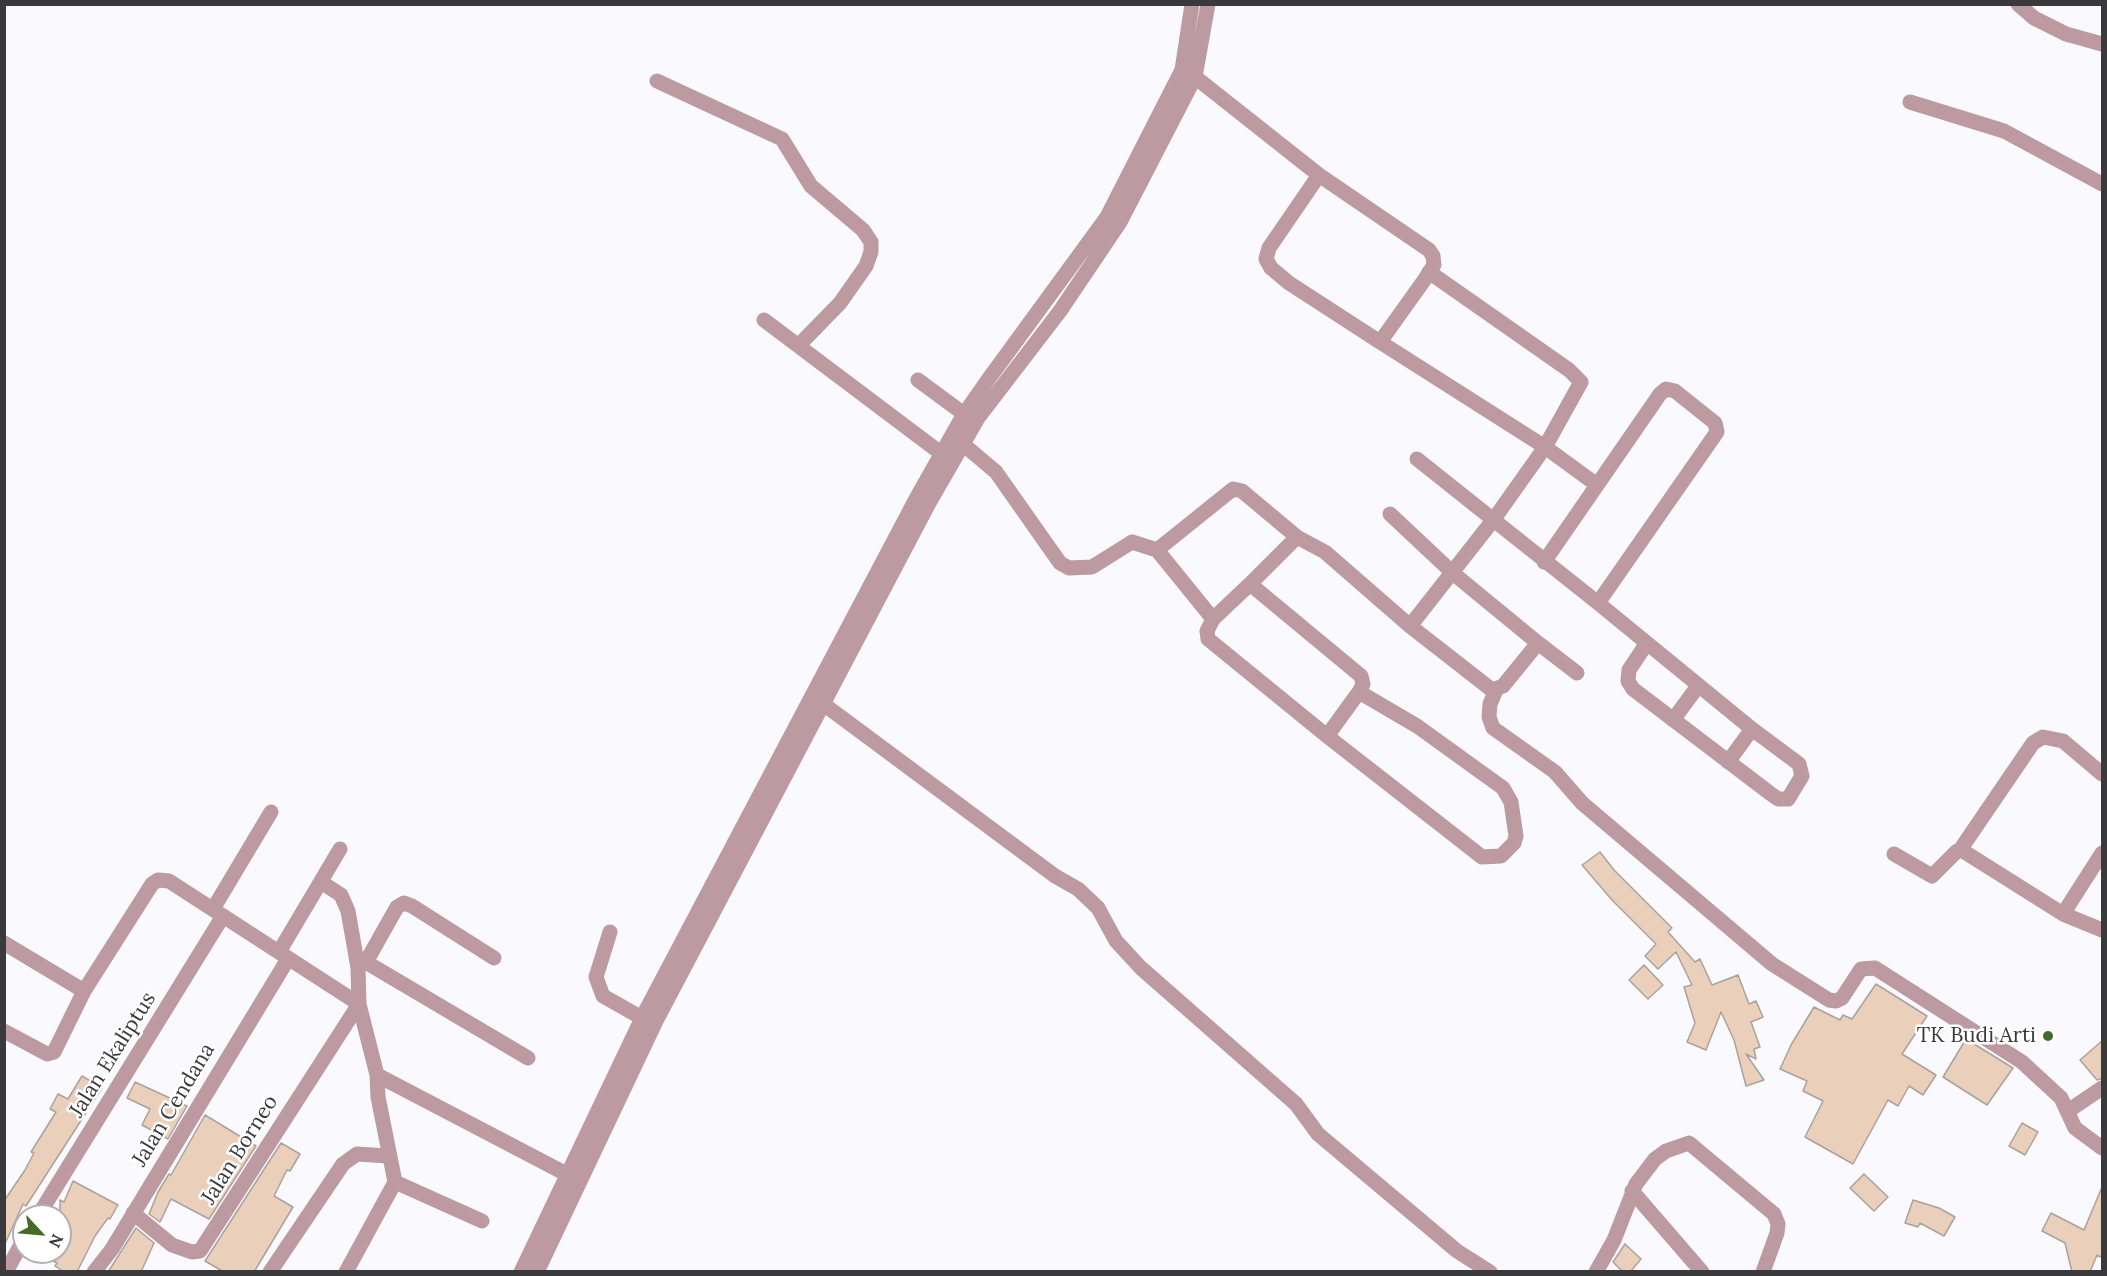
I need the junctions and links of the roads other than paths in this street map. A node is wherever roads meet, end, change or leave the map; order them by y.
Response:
1 (1192, 4) edge
2 (1208, 4) edge
3 (2018, 4) edge
4 (2103, 44) edge
5 (1195, 77) junction
6 (657, 81) dead end
7 (1910, 102) dead end
8 (1319, 175) junction
9 (2103, 184) edge
10 (1429, 272) junction
11 (764, 320) dead end
12 (1380, 342) junction
13 (799, 345) junction
14 (918, 380) dead end
15 (964, 414) junction
16 (958, 440) junction
17 (1545, 447) junction
18 (942, 454) junction
19 (1417, 459) dead end
20 (1597, 485) junction
21 (1390, 514) dead end
22 (1494, 519) junction
23 (1298, 537) junction
24 (1157, 550) junction
25 (1544, 562) junction
26 (1454, 574) junction
27 (1250, 584) junction
28 (1598, 603) junction
29 (1213, 619) junction
30 (1410, 626) junction
31 (1538, 643) junction
32 (1647, 643) junction
33 (1577, 673) dead end
34 (1698, 686) junction
35 (1496, 690) junction
36 (1359, 692) junction
37 (822, 703) junction
38 (1673, 720) junction
39 (1752, 729) junction
40 (1327, 736) junction
41 (1728, 762) junction
42 (2103, 774) edge
43 (759, 811) junction
44 (270, 812) dead end
45 (340, 849) dead end
46 (1960, 850) junction
47 (2103, 853) edge
48 (1893, 854) dead end
49 (321, 882) junction
50 (218, 913) junction
51 (2063, 914) junction
52 (2103, 930) edge
53 (610, 932) dead end
54 (4, 943) edge
55 (284, 955) junction
56 (494, 958) dead end
57 (361, 965) junction
58 (84, 991) junction
59 (359, 1004) junction
60 (642, 1018) junction
61 (4, 1031) edge
62 (528, 1058) dead end
63 (377, 1076) junction
64 (2103, 1088) edge
65 (2068, 1110) junction
66 (2103, 1148) edge
67 (388, 1156) junction
68 (572, 1178) junction
69 (395, 1182) junction
70 (1632, 1191) junction
71 (45, 1204) edge
72 (133, 1213) junction
73 (482, 1221) dead end
74 (94, 1272) edge
75 (270, 1272) edge
76 (346, 1272) edge
77 (521, 1272) edge
78 (537, 1272) edge
79 (1490, 1272) edge
80 (1596, 1272) edge
81 (1702, 1272) edge
82 (1763, 1272) edge

1 - 15 street
2 - 5 street
3 - 4 street
5 - 8 street
5 - 16 street
6 - 13 street
7 - 9 street
8 - 10 street
8 - 12 street
10 - 12 street
10 - 17 street
11 - 13 street
12 - 17 street
13 - 18 street
14 - 15 street
15 - 16 street
16 - 18 street
16 - 24 street
16 - 37 street
17 - 20 street
17 - 22 street
18 - 43 street
19 - 22 street
20 - 25 street
20 - 28 street
21 - 26 street
22 - 25 street
22 - 26 street
23 - 24 street
23 - 27 street
23 - 30 street
24 - 29 street
25 - 28 street
26 - 30 street
26 - 31 street
27 - 29 street
27 - 36 street
28 - 32 street
29 - 40 street
30 - 35 street
31 - 33 street
31 - 35 street
32 - 34 street
32 - 38 street
34 - 38 street
34 - 39 street
35 - 65 street
36 - 40 street
36 - 40 street
37 - 43 street
37 - 79 street
38 - 41 street
39 - 41 street
39 - 41 street
42 - 46 street
43 - 60 street
43 - 68 street
44 - 50 street, Jalan Ekaliptus
45 - 49 street, Jalan Cendana
46 - 48 street
46 - 51 street
47 - 51 street
49 - 55 street, Jalan Cendana
49 - 57 street
50 - 55 street
50 - 58 street
50 - 71 street, Jalan Ekaliptus
51 - 52 street
53 - 60 street
54 - 58 street
55 - 59 street
55 - 72 street, Jalan Cendana
56 - 57 street
57 - 59 street
57 - 62 street
58 - 61 street
59 - 63 street
59 - 72 street, Jalan Borneo
60 - 68 street
63 - 67 street
63 - 68 street
64 - 65 street
65 - 66 street
67 - 69 street
67 - 75 street
68 - 77 street
68 - 78 street
69 - 73 street
69 - 76 street
70 - 80 street
70 - 81 street
70 - 82 street
72 - 74 street, Jalan Cendana

